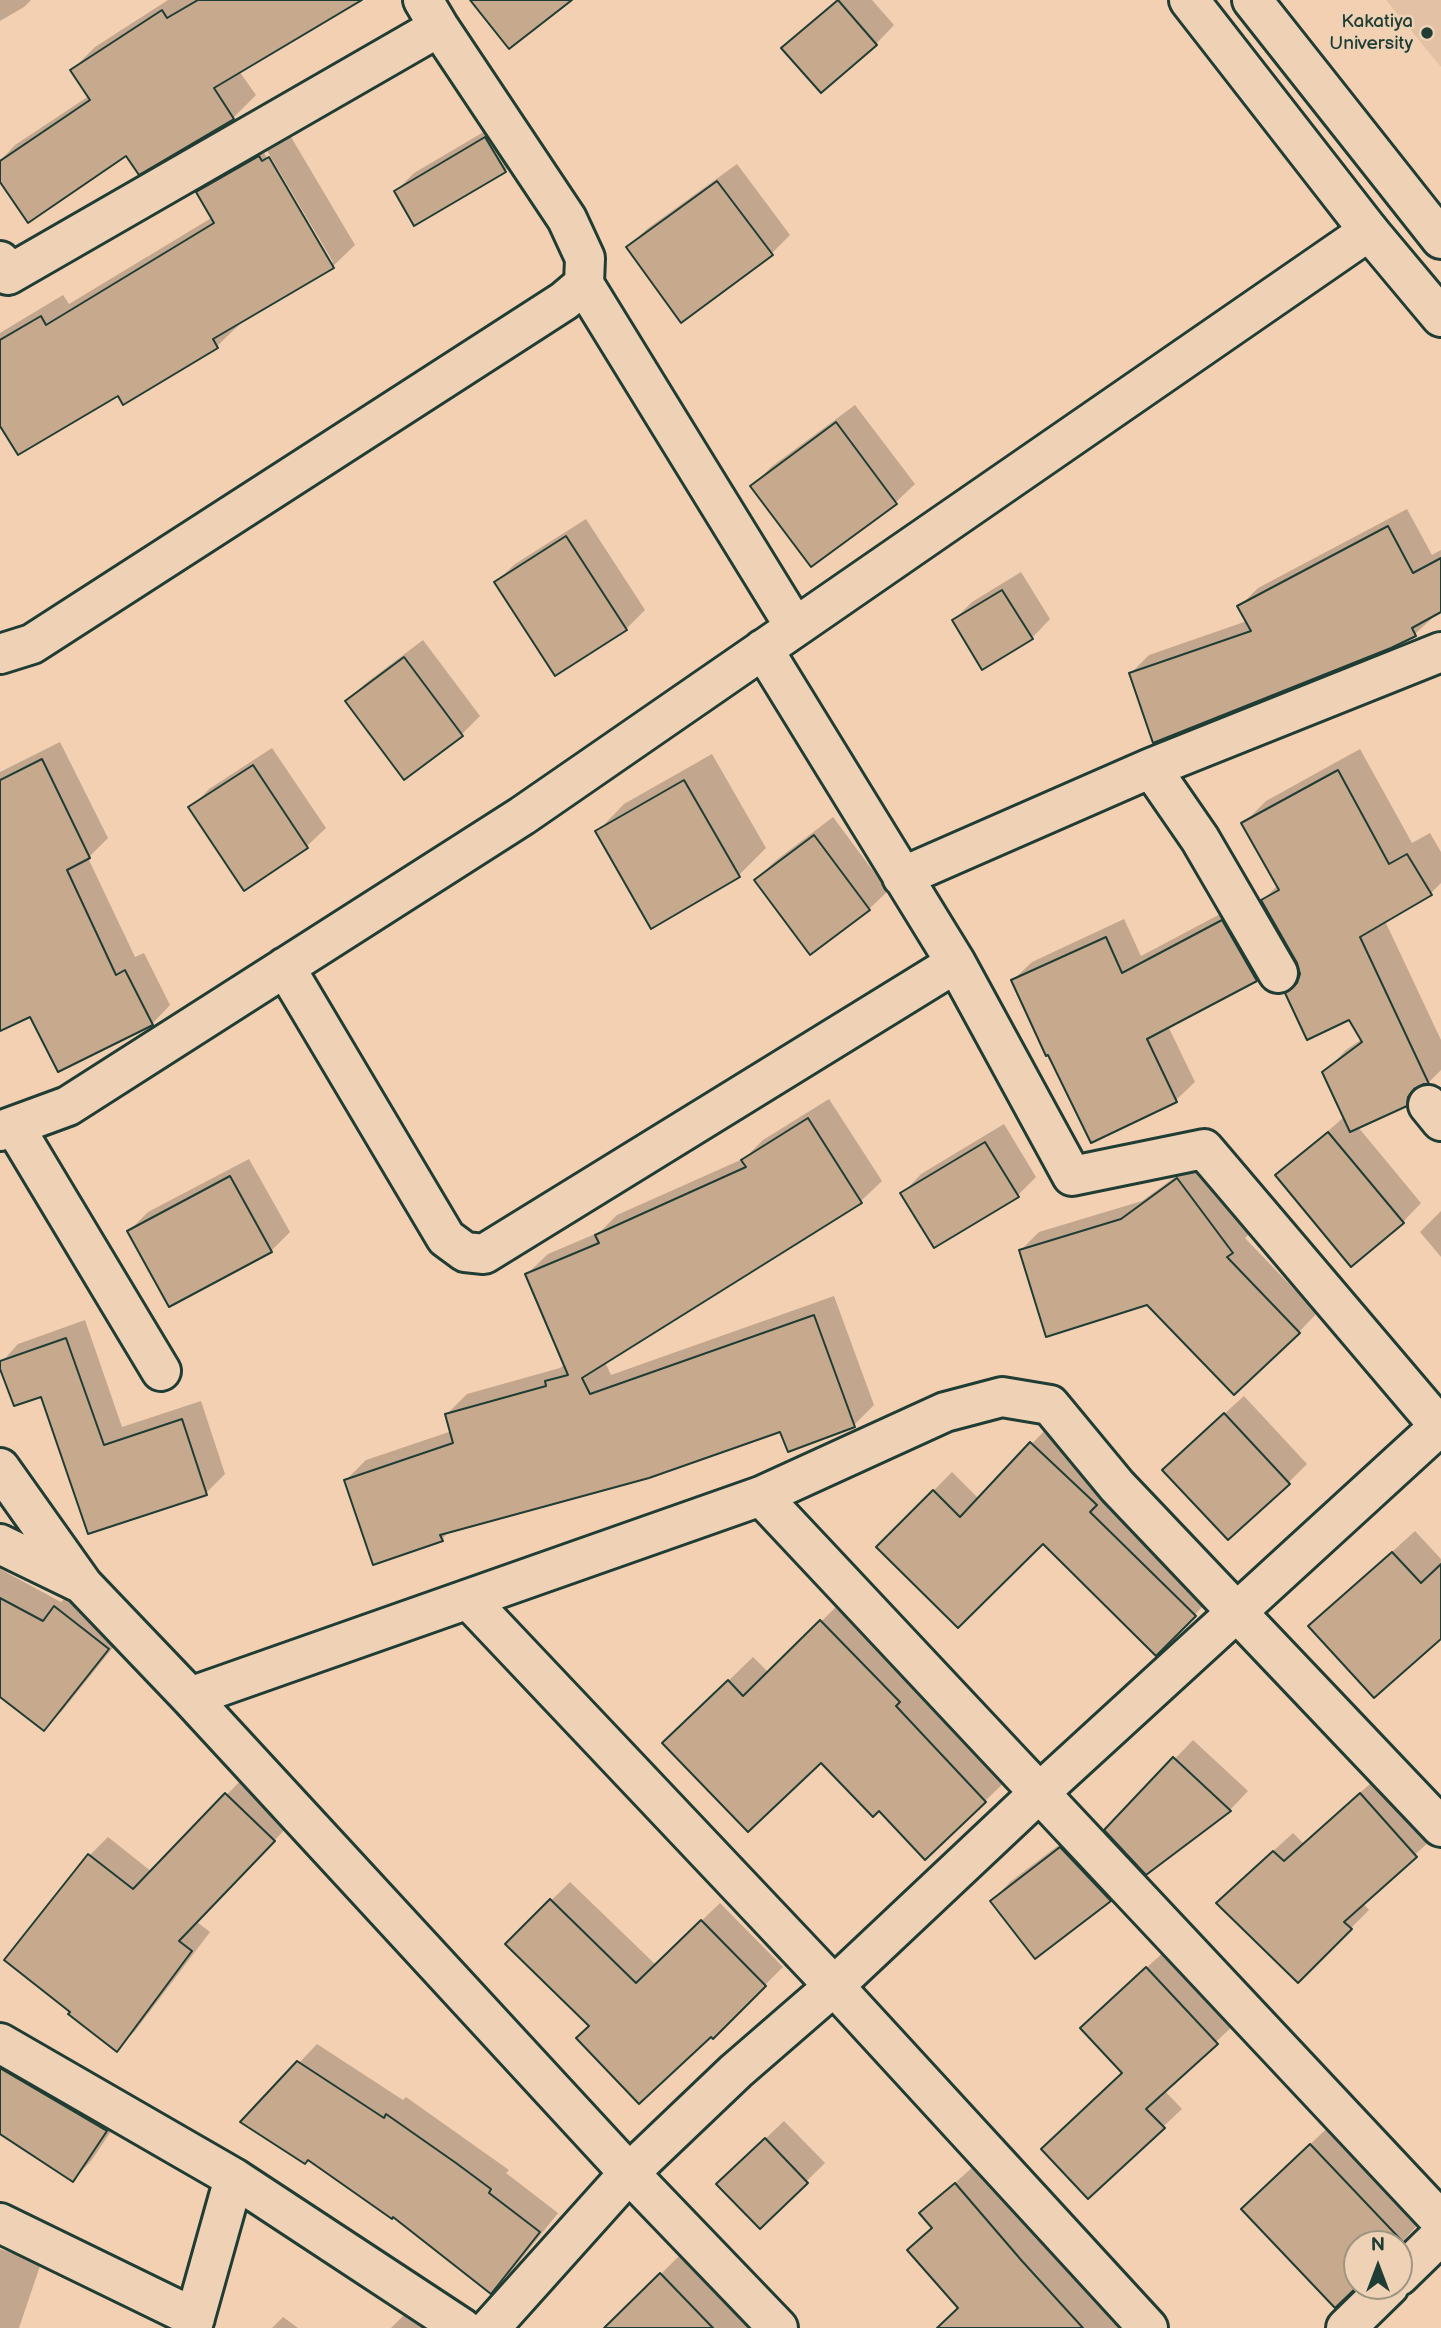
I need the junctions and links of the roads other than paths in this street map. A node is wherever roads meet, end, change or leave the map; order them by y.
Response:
1 (1189, 0) edge
2 (1252, 0) edge
3 (431, 13) edge
4 (1369, 231) junction
5 (1441, 239) edge
6 (3, 272) edge
7 (584, 284) junction
8 (1441, 317) edge
9 (795, 627) junction
10 (763, 649) junction
11 (0, 654) edge
12 (1440, 654) edge
13 (1151, 768) junction
14 (902, 877) junction
15 (956, 963) junction
16 (285, 967) junction
17 (1278, 973) dead end
18 (7, 1128) edge
19 (161, 1371) dead end
20 (1440, 1426) edge
21 (0, 1468) edge
22 (761, 1496) junction
23 (0, 1544) edge
24 (83, 1585) junction
25 (468, 1600) junction
26 (1236, 1612) junction
27 (190, 1697) junction
28 (1039, 1793) junction
29 (1441, 1828) edge
30 (834, 1986) junction
31 (0, 2043) edge
32 (629, 2173) junction
33 (234, 2178) junction
34 (1441, 2221) edge
35 (0, 2223) edge
36 (1441, 2235) edge
37 (1413, 2262) edge
38 (1375, 2300) edge
39 (193, 2323) edge
40 (462, 2328) edge
41 (490, 2328) edge
42 (778, 2328) edge
43 (1148, 2328) edge
44 (1346, 2328) edge

1 - 4 main road
2 - 5 main road
3 - 6 main road
3 - 7 main road
4 - 8 main road
4 - 9 main road
7 - 9 main road
7 - 11 main road
9 - 10 main road
10 - 14 main road
10 - 16 main road
12 - 13 main road
13 - 14 main road
13 - 17 main road
14 - 15 main road
15 - 16 main road
15 - 20 main road
16 - 18 main road
18 - 19 main road
20 - 26 main road
21 - 24 main road
22 - 25 main road
22 - 26 main road
22 - 28 main road
23 - 24 main road
24 - 27 main road
25 - 27 main road
25 - 30 main road
26 - 28 main road
26 - 29 main road
27 - 32 main road
28 - 30 main road
28 - 34 main road
30 - 32 main road
30 - 43 main road
31 - 33 main road
32 - 41 main road
32 - 42 main road
33 - 39 main road
33 - 40 main road
35 - 39 main road
36 - 37 main road
38 - 44 main road

